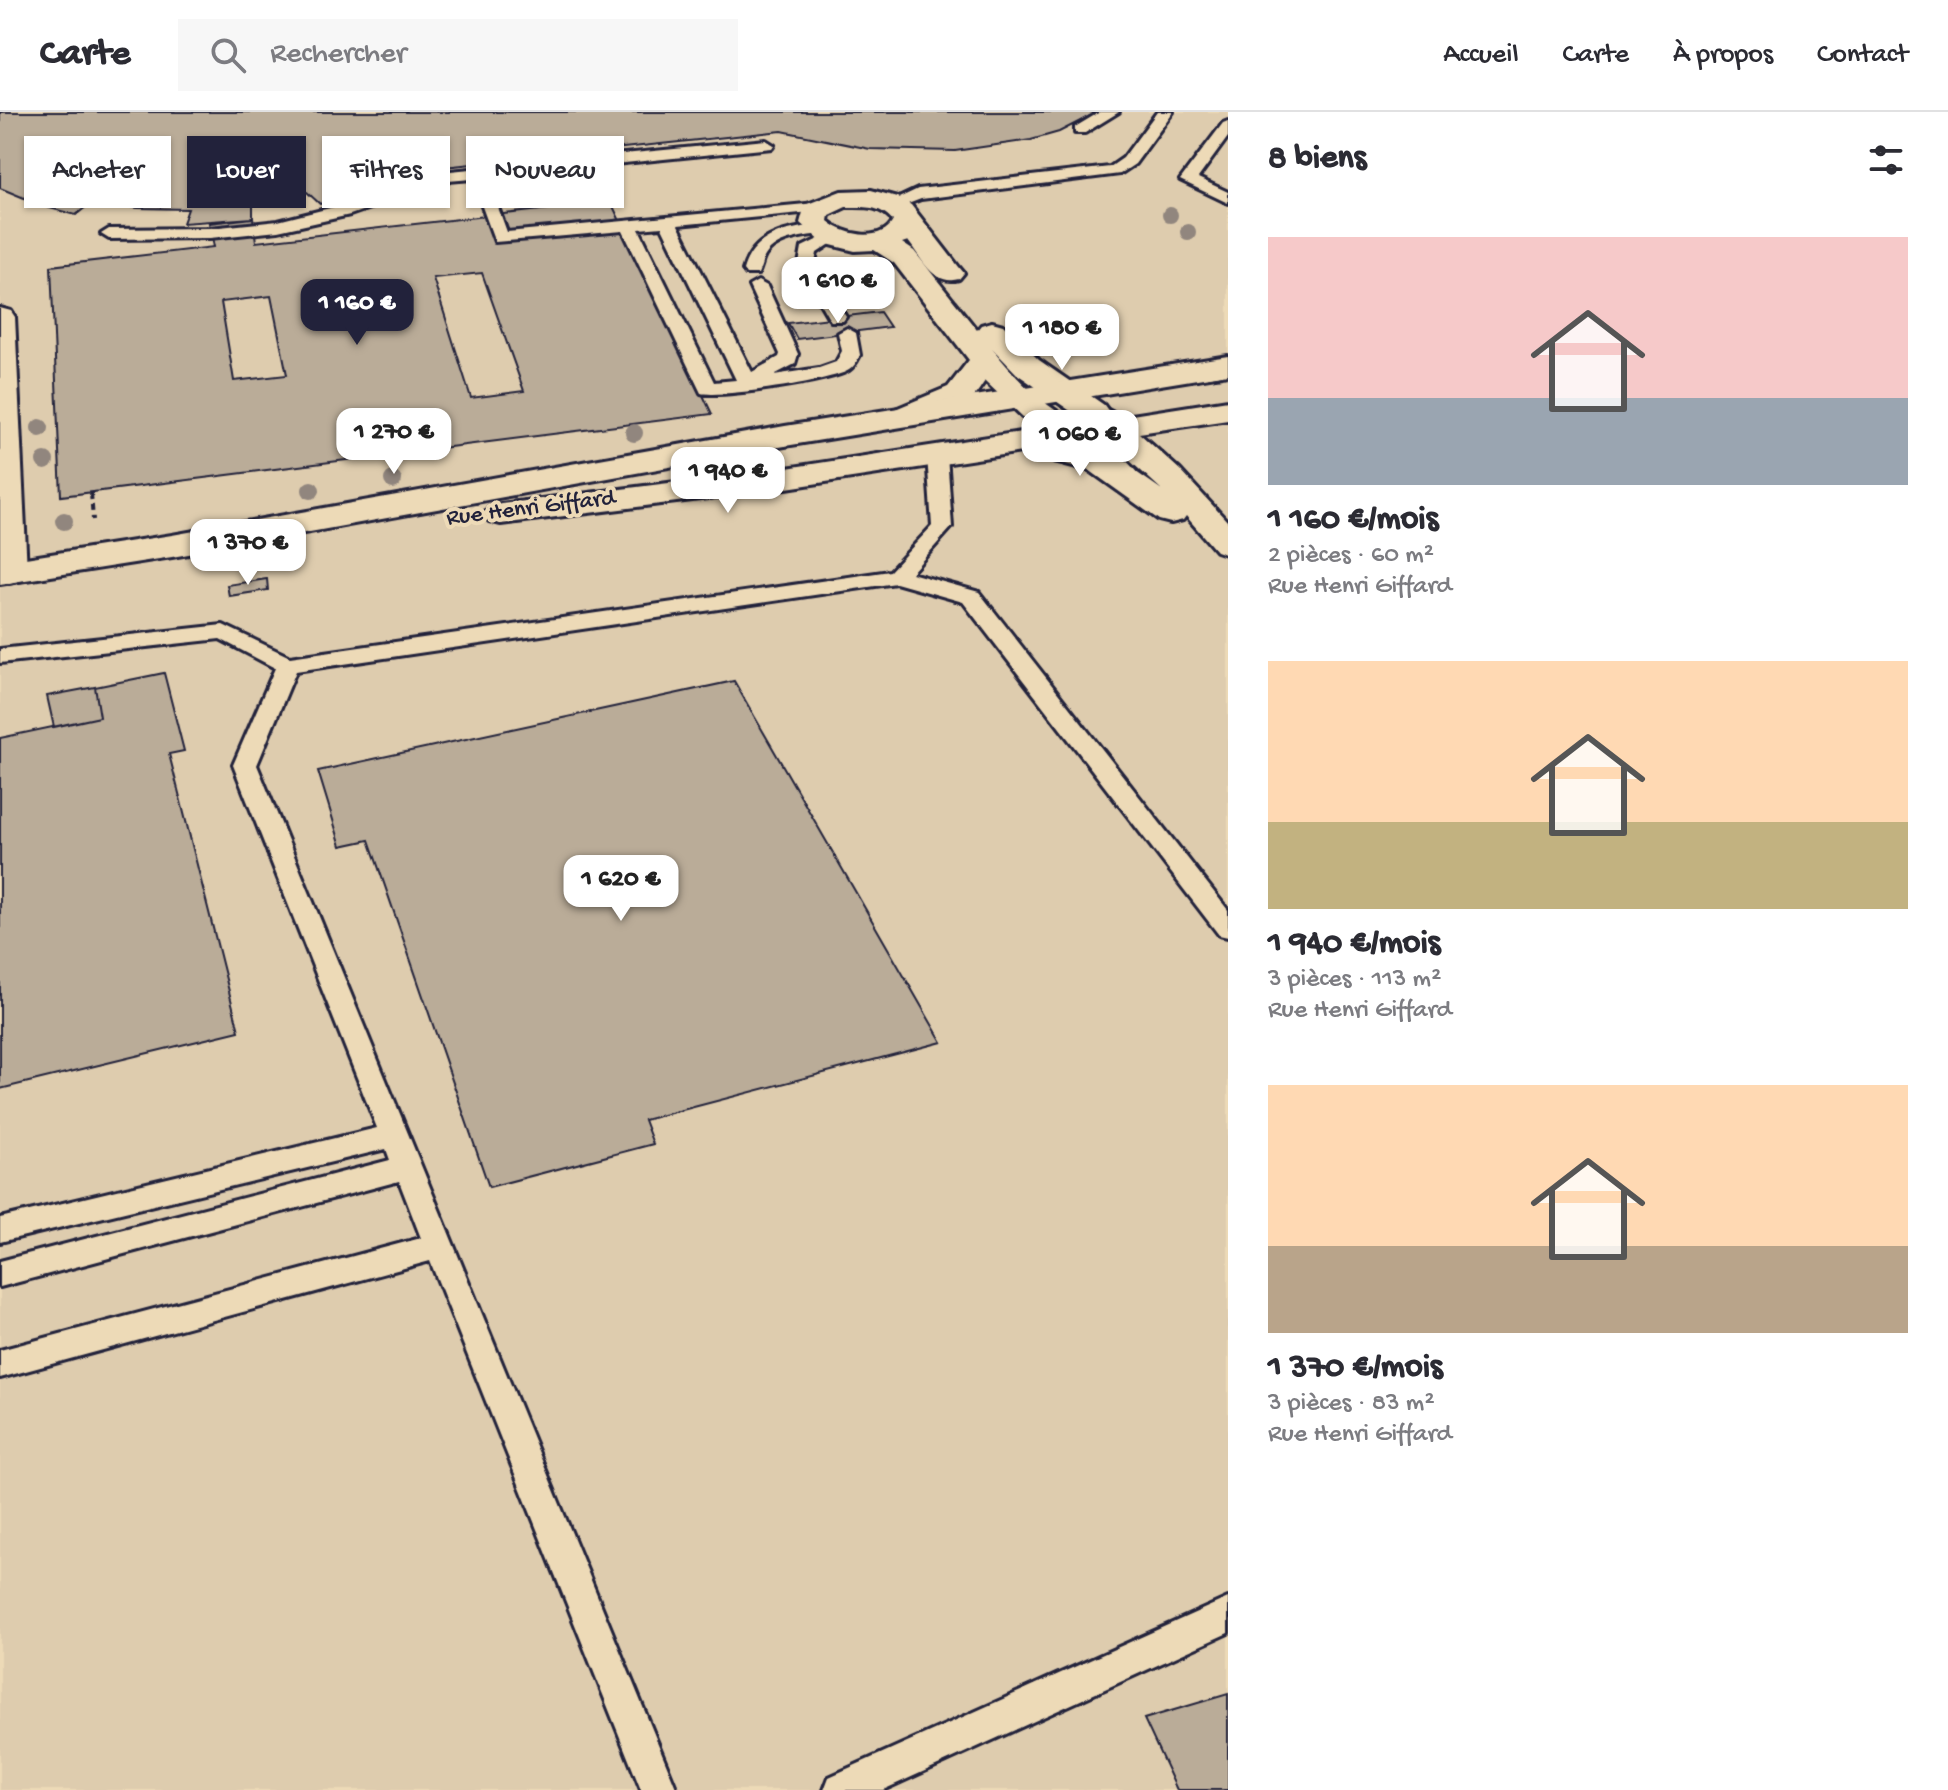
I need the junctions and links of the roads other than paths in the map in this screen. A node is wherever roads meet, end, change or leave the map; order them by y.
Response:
1 (1111, 112) edge
2 (1165, 112) edge
3 (1228, 126) edge
4 (1080, 130) dead end
5 (766, 145) dead end
6 (624, 159) edge
7 (466, 175) edge
8 (1228, 198) edge
9 (490, 208) edge
10 (900, 213) junction
11 (667, 221) junction
12 (824, 224) junction
13 (629, 225) junction
14 (109, 234) dead end
15 (879, 241) junction
16 (0, 317) edge
17 (985, 360) junction
18 (1228, 365) edge
19 (747, 382) junction
20 (1062, 389) junction
21 (1017, 397) junction
22 (1228, 410) edge
23 (904, 417) junction
24 (1104, 420) junction
25 (1068, 435) junction
26 (992, 445) junction
27 (937, 455) junction
28 (2, 464) edge
29 (1124, 478) junction
30 (1228, 544) edge
31 (172, 546) junction
32 (1228, 554) edge
33 (5, 572) edge
34 (897, 576) junction
35 (0, 656) edge
36 (287, 665) junction
37 (1228, 928) edge
38 (395, 1135) junction
39 (407, 1167) junction
40 (0, 1230) edge
41 (439, 1246) junction
42 (0, 1274) edge
43 (0, 1364) edge
44 (1228, 1615) edge
45 (659, 1790) edge
46 (842, 1790) edge

1 - 4 lane
2 - 10 lane
3 - 8 lane
5 - 6 lane
7 - 14 lane
9 - 13 lane
10 - 12 street
10 - 15 street
10 - 20 street
11 - 12 lane
11 - 13 lane
11 - 19 lane
12 - 15 street
12 - 19 lane
12 - 19 lane
13 - 19 lane
15 - 17 street
16 - 28 street
17 - 21 street
17 - 23 street
18 - 20 street, Rue Henri Giffard
20 - 21 street, Rue Henri Giffard
20 - 24 street
21 - 23 street, Rue Henri Giffard
21 - 24 street
21 - 25 street
21 - 27 street, Rue Henri Giffard
22 - 24 street, Rue Henri Giffard
23 - 31 street, Rue Henri Giffard
24 - 25 street, Rue Henri Giffard
24 - 30 street
25 - 26 street, Rue Henri Giffard
25 - 29 street
26 - 27 street, Rue Henri Giffard
26 - 29 street
27 - 31 street, Rue Henri Giffard
27 - 34 lane
28 - 33 street
29 - 32 street
31 - 33 street, Rue Henri Giffard
34 - 36 lane
34 - 37 lane
35 - 36 lane
36 - 38 lane
38 - 39 lane
38 - 40 lane
39 - 41 lane
39 - 42 lane
41 - 43 lane
41 - 45 lane
44 - 46 lane

